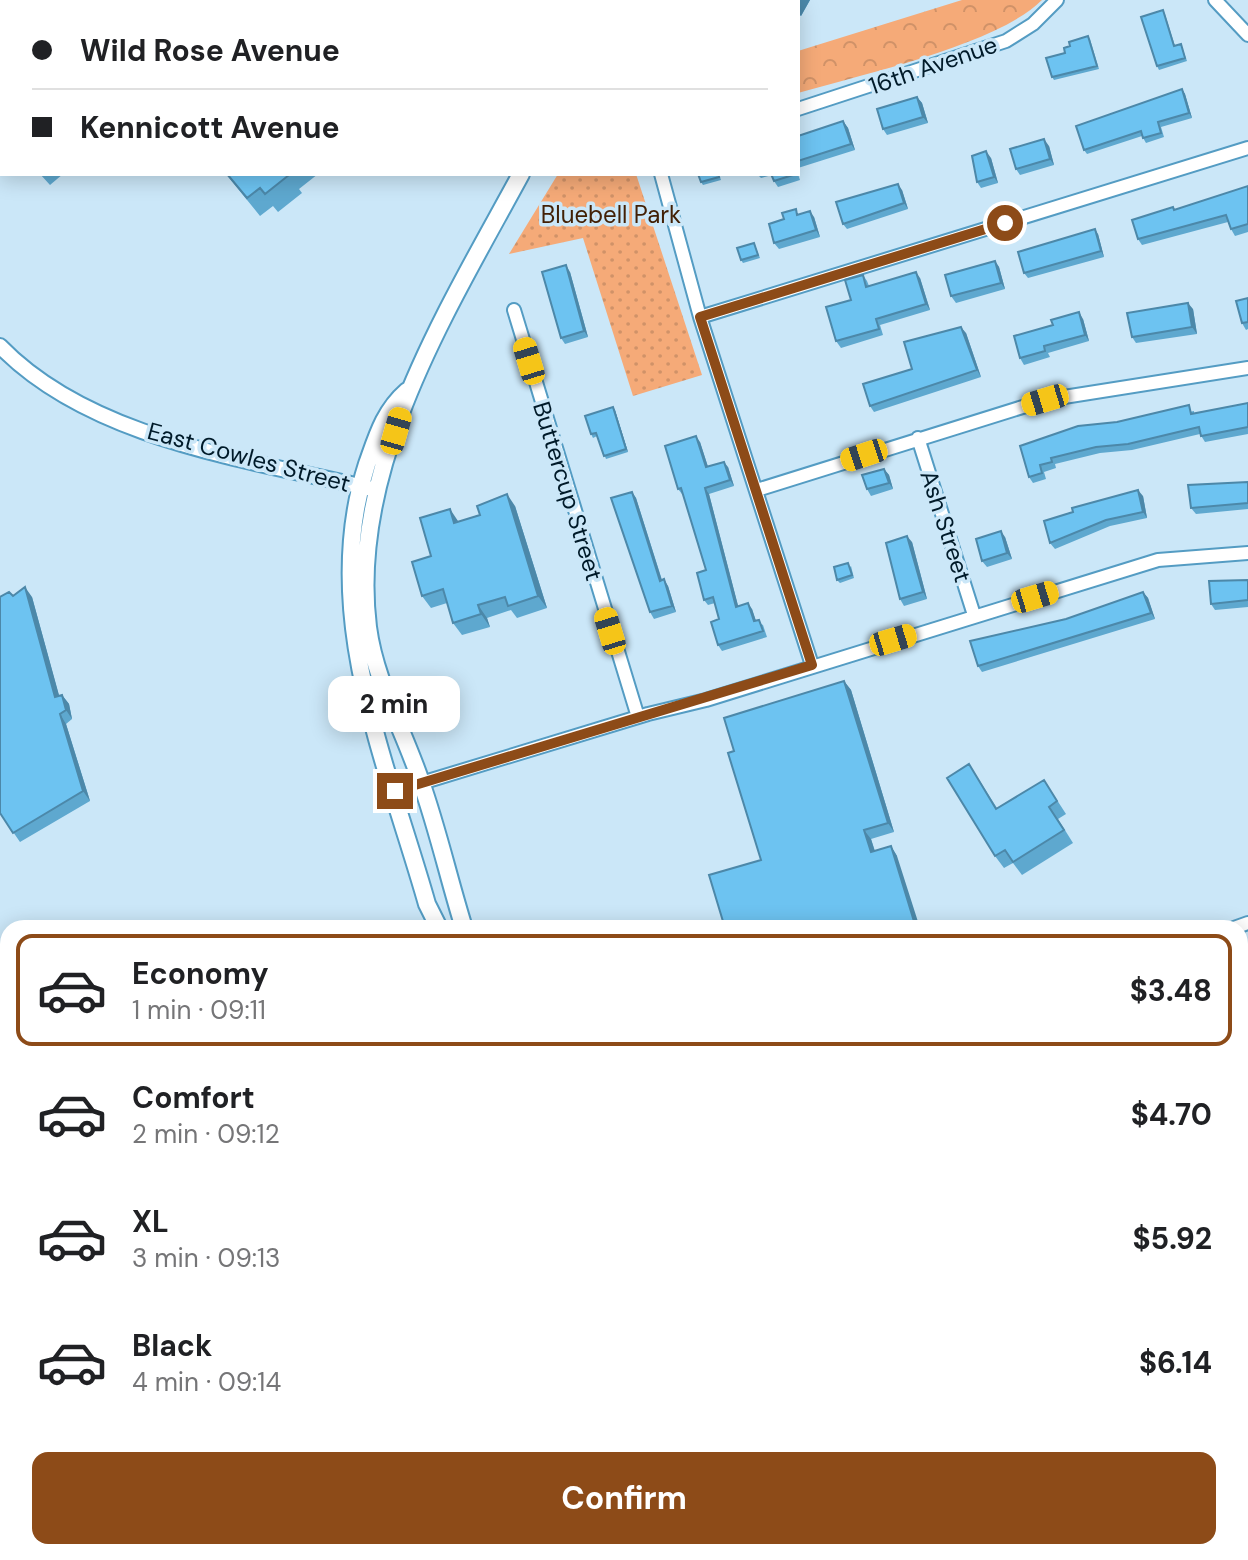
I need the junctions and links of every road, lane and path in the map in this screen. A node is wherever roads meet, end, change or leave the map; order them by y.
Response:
1 (1057, 0) edge
2 (1215, 0) edge
3 (1248, 35) edge
4 (800, 108) edge
5 (1248, 148) edge
6 (520, 176) edge
7 (662, 176) edge
8 (514, 310) dead end
9 (700, 317) junction
10 (0, 346) edge
11 (1248, 368) edge
12 (918, 438) junction
13 (368, 488) junction
14 (757, 490) junction
15 (1248, 553) edge
16 (974, 615) junction
17 (812, 665) junction
18 (638, 717) junction
19 (422, 783) junction
20 (395, 791) junction
21 (435, 920) edge
22 (462, 920) edge

1 - 4 street, 16th Avenue
2 - 3 street
5 - 9 street
6 - 13 main road
7 - 9 street
8 - 18 street, Buttercup Street
9 - 14 street
10 - 13 street, East Cowles Street
11 - 12 street
12 - 14 street
12 - 16 street, Ash Street
13 - 19 main road
13 - 20 main road
14 - 17 street
15 - 16 street
16 - 17 street
17 - 18 street
18 - 19 street
19 - 20 street
19 - 22 main road
20 - 21 main road

